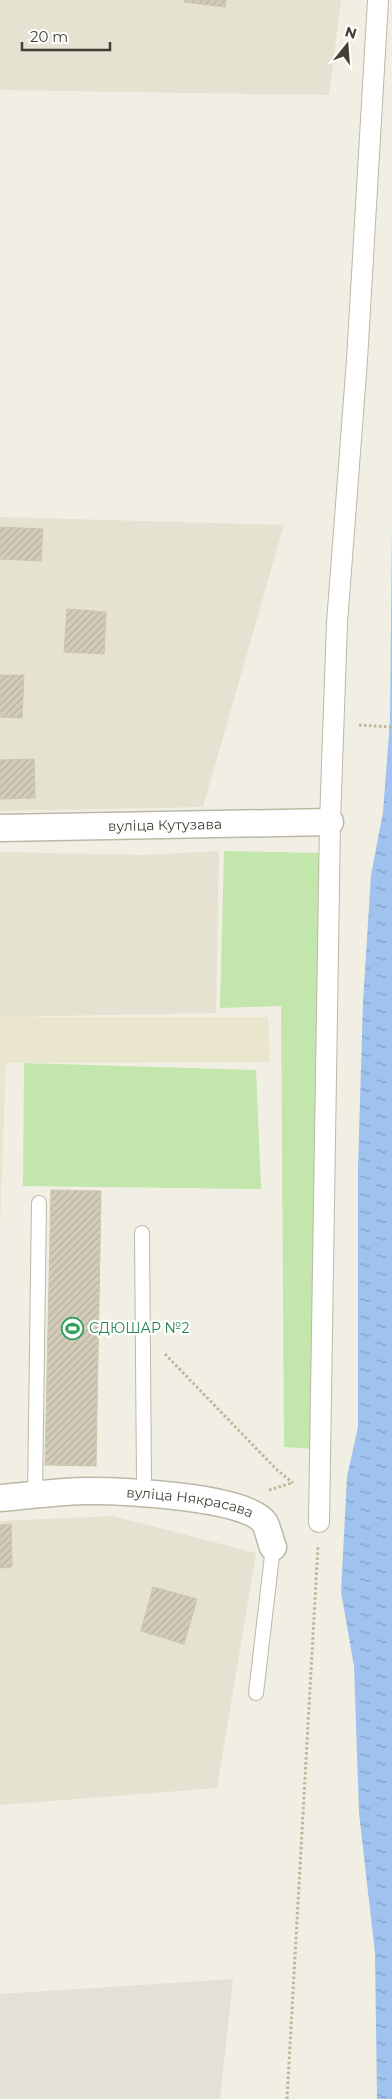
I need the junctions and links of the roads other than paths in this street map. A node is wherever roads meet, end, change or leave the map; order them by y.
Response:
1 (378, 0) edge
2 (330, 822) junction
3 (0, 828) edge
4 (39, 1203) dead end
5 (142, 1233) dead end
6 (144, 1480) dead end
7 (35, 1495) junction
8 (0, 1498) edge
9 (319, 1522) road end
10 (273, 1547) joint
11 (256, 1693) dead end

1 - 2 street
2 - 3 street, вуліца Кутузава
2 - 9 street
4 - 7 lane
5 - 6 lane
7 - 8 street, вуліца Някрасава
7 - 10 street, вуліца Някрасава
10 - 11 lane, вуліца Някрасава

